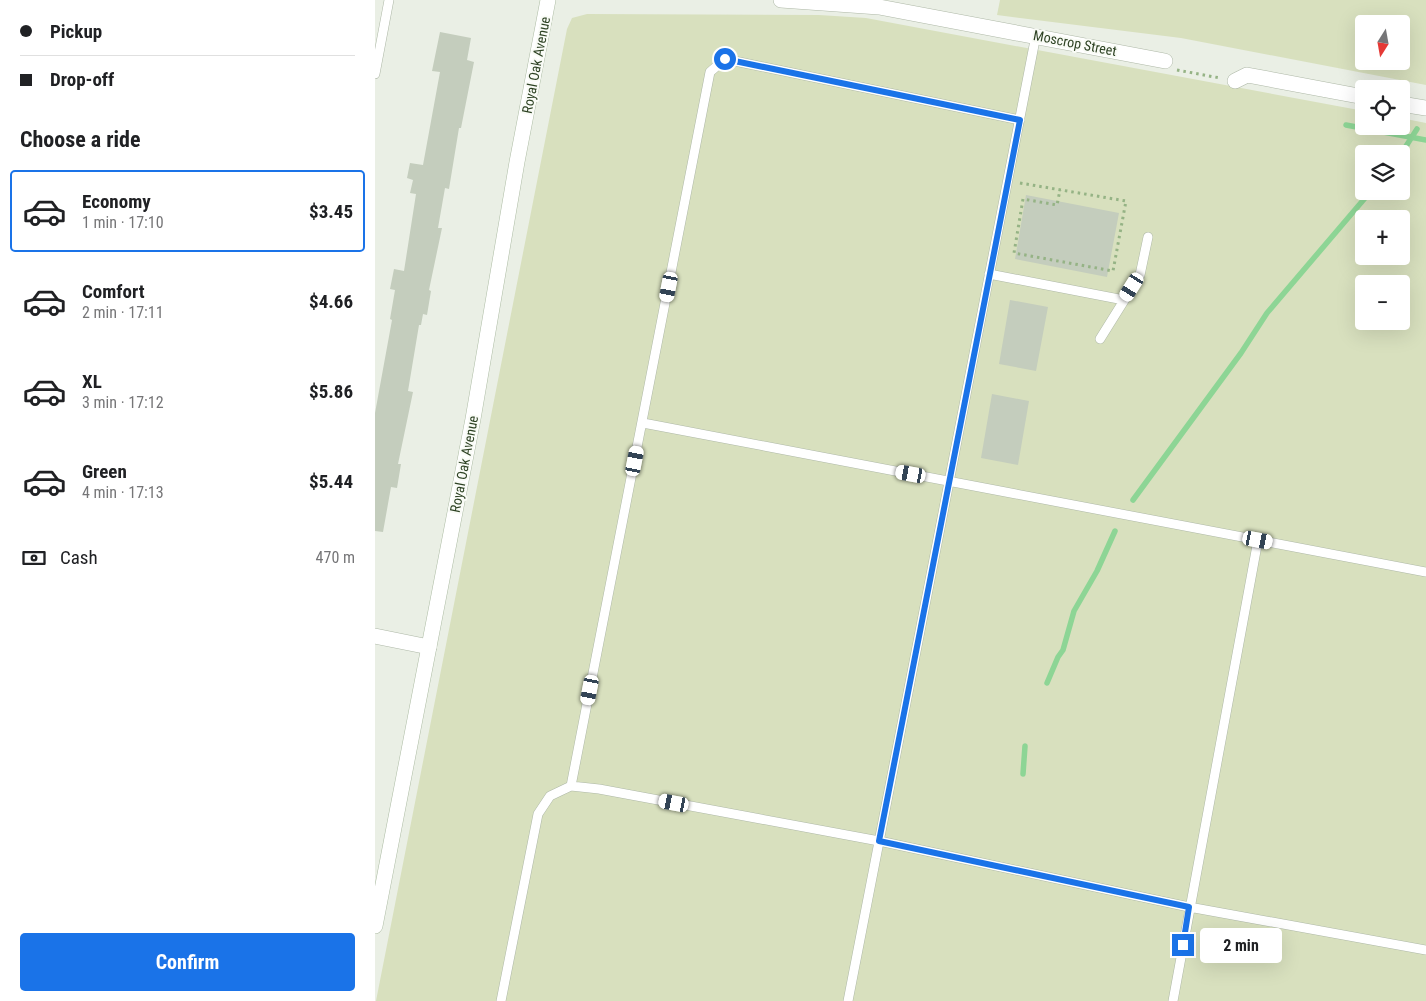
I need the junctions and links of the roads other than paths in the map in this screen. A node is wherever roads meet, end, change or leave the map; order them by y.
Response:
1 (389, 0) edge
2 (548, 0) edge
3 (781, 0) edge
4 (879, 3) edge
5 (1037, 35) junction
6 (1165, 61) road end
7 (375, 74) edge
8 (1235, 81) road end
9 (1355, 95) edge
10 (1410, 105) edge
11 (1426, 108) edge
12 (1020, 120) junction
13 (1148, 237) dead end
14 (989, 274) junction
15 (1124, 300) junction
16 (1100, 339) dead end
17 (643, 423) junction
18 (949, 481) junction
19 (1258, 540) junction
20 (1426, 572) edge
21 (375, 636) edge
22 (429, 647) junction
23 (571, 786) junction
24 (879, 841) junction
25 (1189, 907) junction
26 (375, 926) edge
27 (1426, 950) edge
28 (501, 1001) edge
29 (848, 1001) edge
30 (1173, 1001) edge

1 - 7 lane
2 - 22 street, Royal Oak Avenue
3 - 4 street, Moscrop Street
4 - 5 street, Moscrop Street
5 - 6 street, Moscrop Street
5 - 12 lane
8 - 9 street
10 - 11 street
12 - 14 lane
12 - 17 lane
13 - 15 lane
14 - 15 lane
14 - 18 lane
15 - 16 lane
17 - 18 lane
17 - 23 lane
18 - 19 lane
18 - 24 lane
19 - 20 lane
19 - 25 lane
21 - 22 street
22 - 26 street, Royal Oak Avenue
23 - 24 lane
23 - 28 lane
24 - 25 lane
24 - 29 lane
25 - 27 lane
25 - 30 lane

